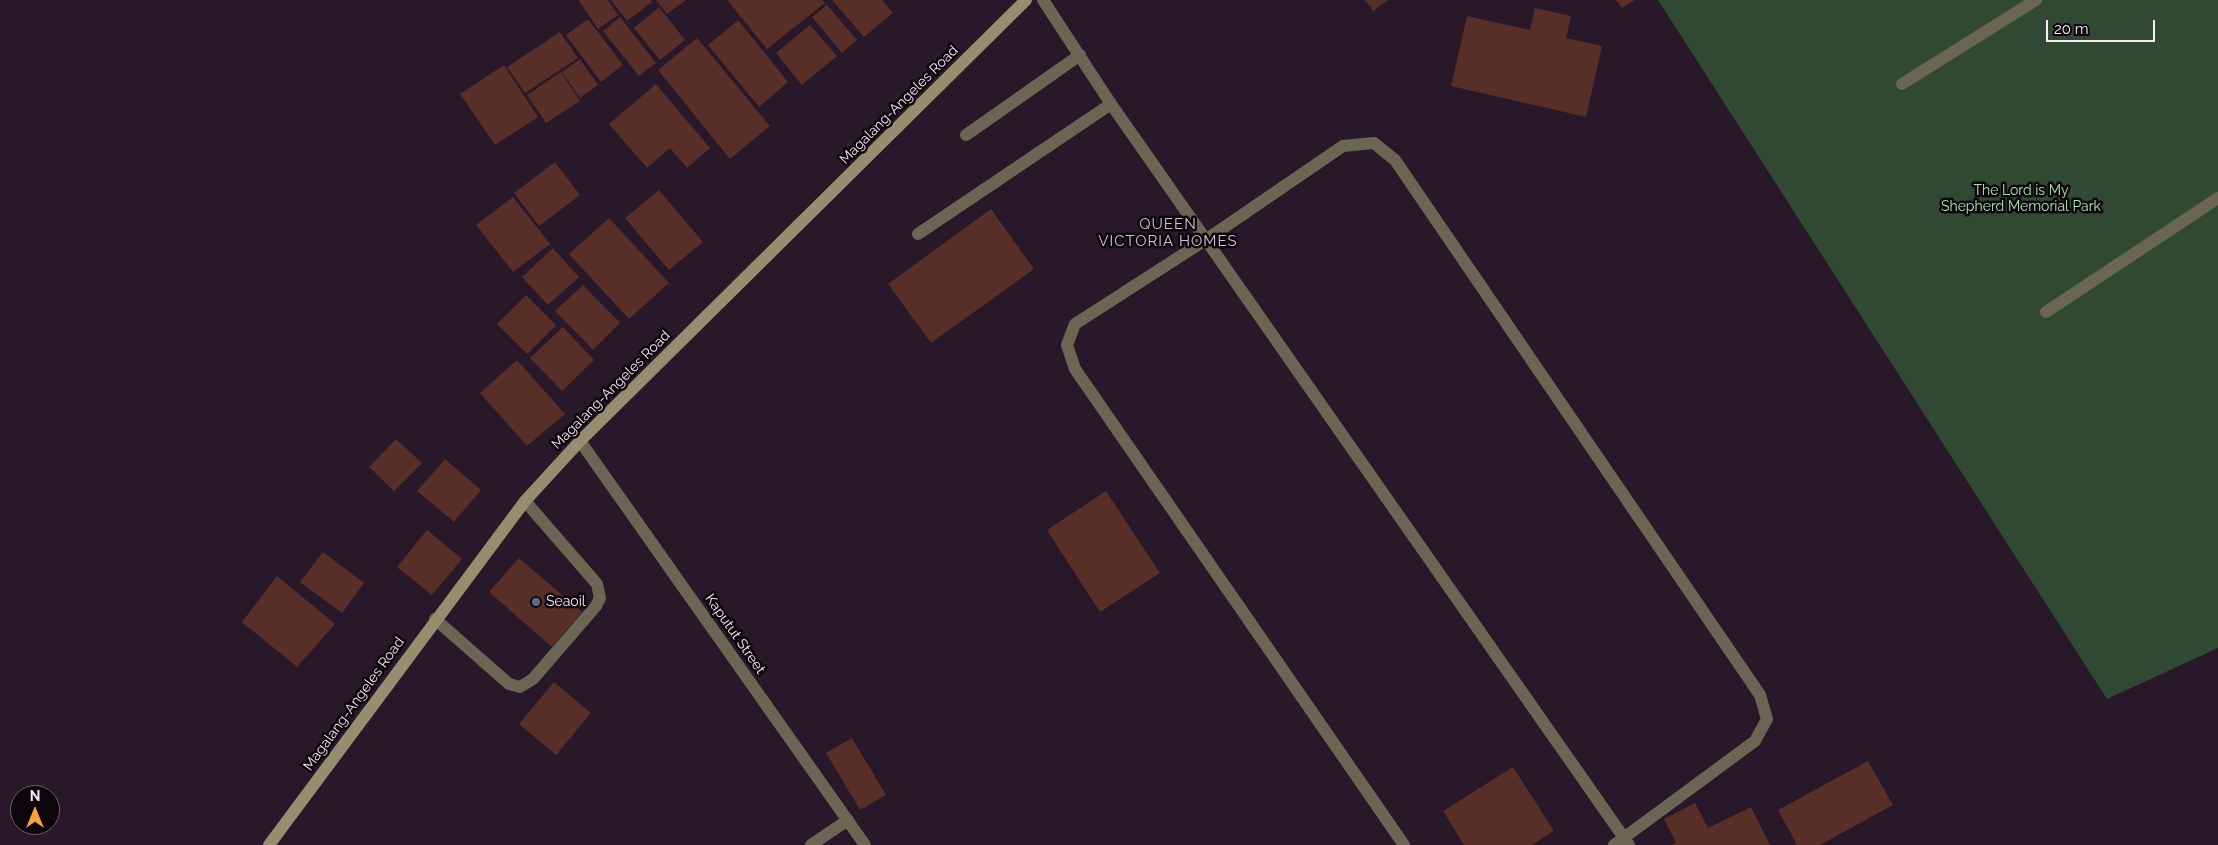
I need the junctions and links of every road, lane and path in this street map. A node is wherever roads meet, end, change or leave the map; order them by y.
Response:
1 (1026, 0) edge
2 (1043, 0) edge
3 (2036, 0) edge
4 (1080, 54) junction
5 (1902, 84) dead end
6 (1111, 104) junction
7 (966, 135) dead end
8 (2218, 198) edge
9 (918, 234) dead end
10 (1207, 239) junction
11 (2046, 312) dead end
12 (580, 441) junction
13 (524, 501) junction
14 (435, 619) junction
15 (848, 820) junction
16 (1623, 843) edge
17 (269, 845) edge
18 (811, 845) edge
19 (865, 845) edge
20 (1404, 845) edge

1 - 12 main road, Magalang-Angeles Road
2 - 4 street
3 - 5 street
4 - 6 street
4 - 7 street
6 - 9 street
6 - 10 street
8 - 11 street
10 - 16 street
10 - 16 street
10 - 20 street
12 - 13 main road, Magalang-Angeles Road
12 - 15 street, Kaputut Street
13 - 14 main road, Magalang-Angeles Road
13 - 14 street
14 - 17 main road, Magalang-Angeles Road
15 - 18 street
15 - 19 street, Kaputut Street

